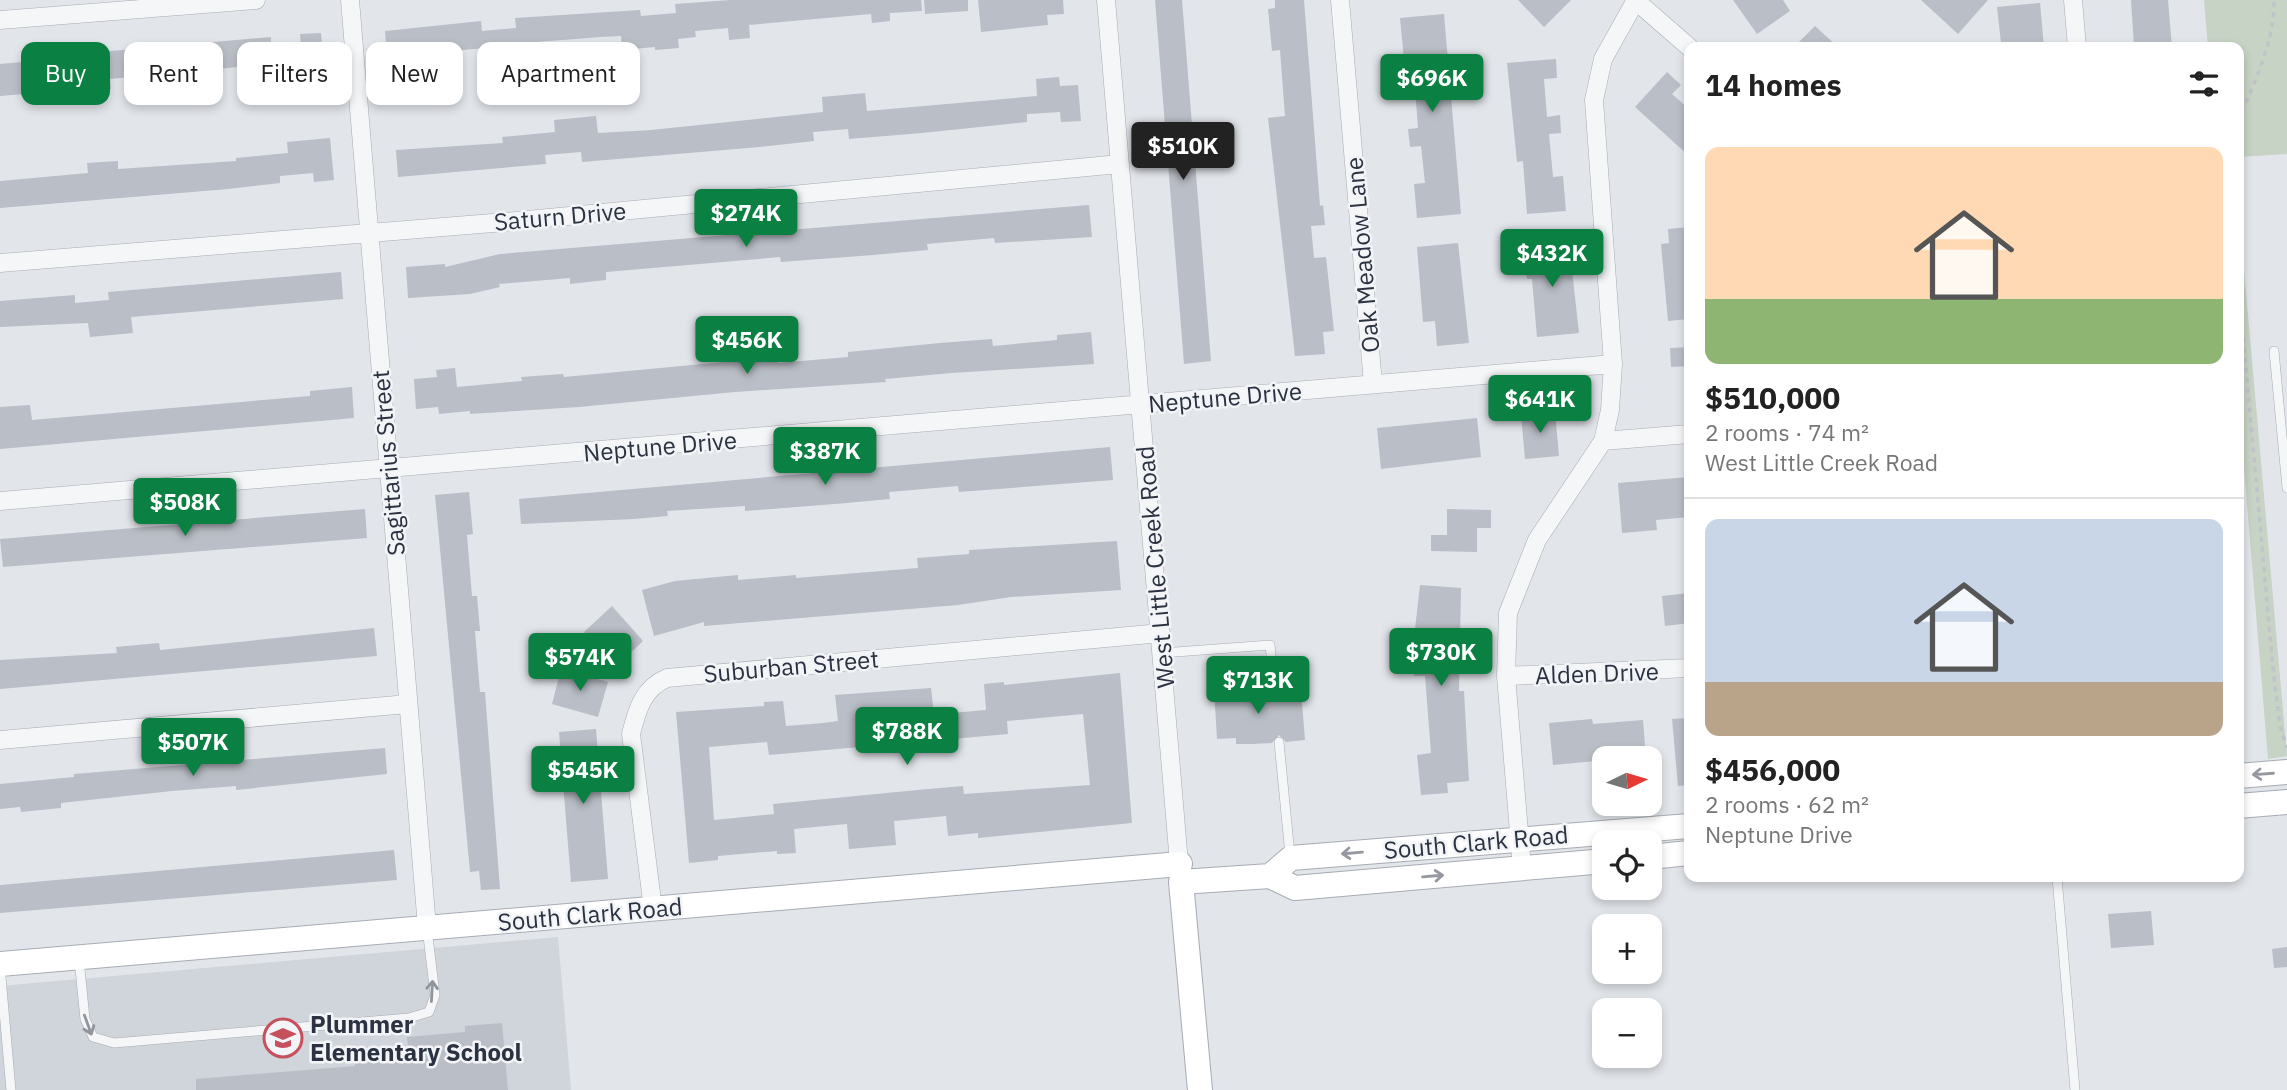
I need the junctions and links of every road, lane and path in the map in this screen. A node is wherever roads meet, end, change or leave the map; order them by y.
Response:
1 (256, 0) edge
2 (350, 0) edge
3 (1105, 0) edge
4 (1340, 0) edge
5 (1636, 0) edge
6 (2073, 0) edge
7 (2274, 0) edge
8 (0, 20) edge
9 (2077, 42) edge
10 (1684, 43) edge
11 (2244, 108) edge
12 (1120, 164) junction
13 (369, 231) junction
14 (0, 263) edge
15 (2244, 345) edge
16 (2274, 351) dead end
17 (1613, 364) junction
18 (1373, 384) junction
19 (1141, 405) junction
20 (1684, 434) edge
21 (1603, 441) junction
22 (2285, 452) edge
23 (388, 469) junction
24 (2287, 488) edge
25 (0, 501) edge
26 (1161, 633) junction
27 (1162, 653) junction
28 (1684, 668) edge
29 (1506, 676) junction
30 (1275, 693) dead end
31 (408, 704) junction
32 (0, 740) edge
33 (1279, 742) dead end
34 (2287, 748) edge
35 (2287, 772) edge
36 (2244, 776) edge
37 (2287, 802) edge
38 (2244, 806) edge
39 (1684, 826) edge
40 (1519, 837) junction
41 (1684, 854) edge
42 (1662, 856) edge
43 (1592, 862) edge
44 (1522, 868) junction
45 (1180, 873) junction
46 (1288, 874) junction
47 (2057, 882) edge
48 (653, 909) junction
49 (427, 927) junction
50 (79, 958) junction
51 (0, 964) edge
52 (11, 1090) edge
53 (1200, 1090) edge
54 (2074, 1090) edge

1 - 8 street
2 - 13 street, Sagittarius Street
3 - 12 street, West Little Creek Road
4 - 18 street, Oak Meadow Lane
5 - 10 street
5 - 17 street
6 - 9 street
7 - 11 path
12 - 13 street, Saturn Drive
12 - 19 street, West Little Creek Road
13 - 14 street, Saturn Drive
13 - 23 street, Sagittarius Street
15 - 34 path
16 - 22 lane
17 - 18 street, Neptune Drive
17 - 21 street
18 - 19 street, Neptune Drive
19 - 23 street, Neptune Drive
19 - 26 street, West Little Creek Road
20 - 21 street
21 - 29 street
22 - 24 lane
23 - 25 street, Neptune Drive
23 - 31 street, Sagittarius Street
26 - 27 street, West Little Creek Road
26 - 48 street, Suburban Street
27 - 30 lane
27 - 45 street, West Little Creek Road
28 - 29 street, Alden Drive
29 - 40 street
31 - 32 street
31 - 49 street, Sagittarius Street
33 - 46 lane
35 -> 36 street
37 - 38 street
39 - 40 street, South Clark Road
40 - 44 street
40 -> 46 street, South Clark Road
41 - 42 street
43 - 44 street, South Clark Road
46 -> 44 street, South Clark Road
45 - 46 street, South Clark Road
45 - 48 street, South Clark Road
45 - 53 street
47 - 54 lane
48 - 49 street, South Clark Road
49 - 50 street, South Clark Road
50 -> 49 lane
50 - 51 street, South Clark Road
51 - 52 lane

